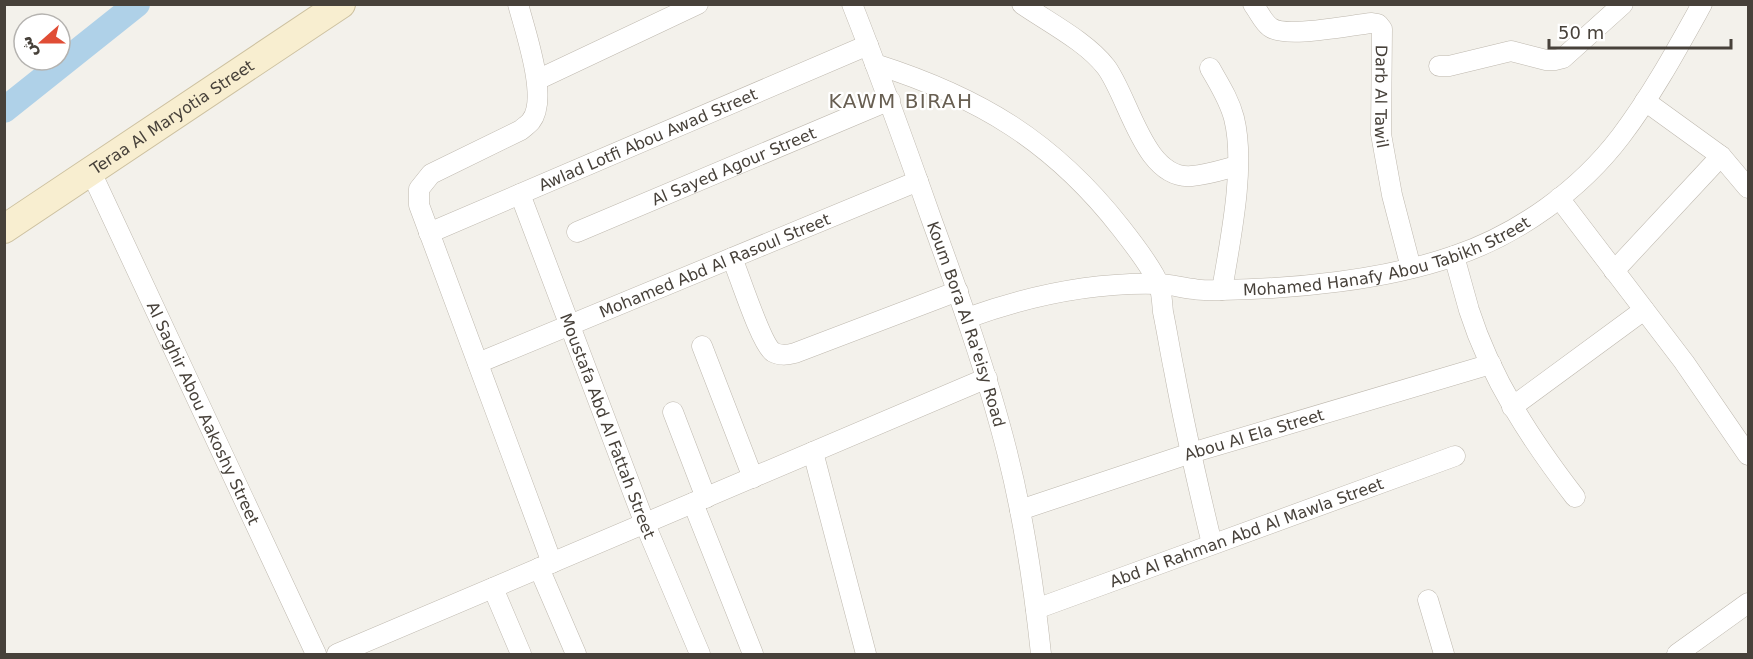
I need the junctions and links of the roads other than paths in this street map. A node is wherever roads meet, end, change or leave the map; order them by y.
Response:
1 (341, 4) edge
2 (518, 4) edge
3 (698, 4) edge
4 (852, 4) edge
5 (1022, 4) edge
6 (1253, 4) edge
7 (1623, 4) edge
8 (1702, 4) edge
9 (868, 45) junction
10 (875, 64) junction
11 (1439, 66) dead end
12 (1209, 68) dead end
13 (537, 80) junction
14 (890, 100) junction
15 (1645, 101) junction
16 (1721, 156) junction
17 (1237, 166) junction
18 (91, 172) junction
19 (918, 181) junction
20 (1749, 188) edge
21 (520, 194) junction
22 (1559, 198) junction
23 (4, 229) edge
24 (577, 232) dead end
25 (429, 233) junction
26 (1454, 256) junction
27 (732, 258) junction
28 (1411, 268) junction
29 (1614, 271) junction
30 (1159, 284) junction
31 (1222, 290) junction
32 (958, 291) junction
33 (1644, 310) junction
34 (967, 318) junction
35 (570, 325) junction
36 (702, 346) dead end
37 (478, 363) junction
38 (1491, 364) junction
39 (987, 378) junction
40 (1512, 407) junction
41 (674, 412) dead end
42 (813, 452) junction
43 (1191, 453) junction
44 (1749, 455) edge
45 (1455, 456) dead end
46 (753, 478) junction
47 (1575, 497) dead end
48 (699, 500) junction
49 (1020, 510) junction
50 (645, 524) junction
51 (1212, 544) junction
52 (546, 566) junction
53 (493, 588) junction
54 (1428, 600) dead end
55 (1749, 603) edge
56 (1036, 609) junction
57 (316, 654) edge
58 (337, 654) edge
59 (521, 654) edge
60 (576, 654) edge
61 (700, 654) edge
62 (753, 654) edge
63 (866, 654) edge
64 (1041, 654) edge
65 (1444, 654) edge
66 (1677, 654) edge

1 - 18 main road, Teraa Al Maryotia Street
2 - 13 street
3 - 13 street
4 - 9 street, Koum Bora Al Ra'eisy Road
5 - 17 street
6 - 28 street, Darb Al Tawil
7 - 11 street
8 - 15 street, Mohamed Hanafy Abou Tabikh Street
9 - 10 street, Koum Bora Al Ra'eisy Road
9 - 21 street, Awlad Lotfi Abou Awad Street
10 - 14 street, Koum Bora Al Ra'eisy Road
10 - 30 street
12 - 17 street
13 - 25 street
14 - 19 street, Koum Bora Al Ra'eisy Road
14 - 24 street, Al Sayed Agour Street
15 - 16 street
15 - 22 street, Mohamed Hanafy Abou Tabikh Street
16 - 20 street
16 - 29 street
17 - 31 street
18 - 23 main road, Teraa Al Maryotia Street
18 - 57 street, Al Saghir Abou Aakoshy Street
19 - 27 street, Mohamed Abd Al Rasoul Street
19 - 32 street, Koum Bora Al Ra'eisy Road
21 - 25 street, Awlad Lotfi Abou Awad Street
21 - 35 street, Moustafa Abd Al Fattah Street
22 - 26 street, Mohamed Hanafy Abou Tabikh Street
22 - 29 street
25 - 37 street
26 - 28 street, Mohamed Hanafy Abou Tabikh Street
26 - 38 street
27 - 32 street
27 - 35 street, Mohamed Abd Al Rasoul Street
28 - 31 street, Mohamed Hanafy Abou Tabikh Street
29 - 33 street
30 - 31 street, Mohamed Hanafy Abou Tabikh Street
30 - 34 street, Mohamed Hanafy Abou Tabikh Street
30 - 43 street
32 - 34 street, Koum Bora Al Ra'eisy Road
33 - 40 street
33 - 44 street
34 - 39 street, Koum Bora Al Ra'eisy Road
35 - 37 street, Mohamed Abd Al Rasoul Street
35 - 50 street, Moustafa Abd Al Fattah Street
36 - 46 street
37 - 52 street
38 - 40 street
38 - 43 street, Abou Al Ela Street
39 - 42 street
39 - 49 street, Koum Bora Al Ra'eisy Road
40 - 47 street
41 - 48 street
42 - 46 street
42 - 63 street
43 - 49 street, Abou Al Ela Street
43 - 51 street
45 - 51 street, Abd Al Rahman Abd Al Mawla Street
46 - 48 street
48 - 50 street
48 - 62 street
49 - 56 street, Koum Bora Al Ra'eisy Road
50 - 52 street
50 - 61 street, Moustafa Abd Al Fattah Street
51 - 56 street, Abd Al Rahman Abd Al Mawla Street
52 - 53 street
52 - 60 street
53 - 58 street
53 - 59 street
54 - 65 street
55 - 66 street
56 - 64 street, Koum Bora Al Ra'eisy Road

